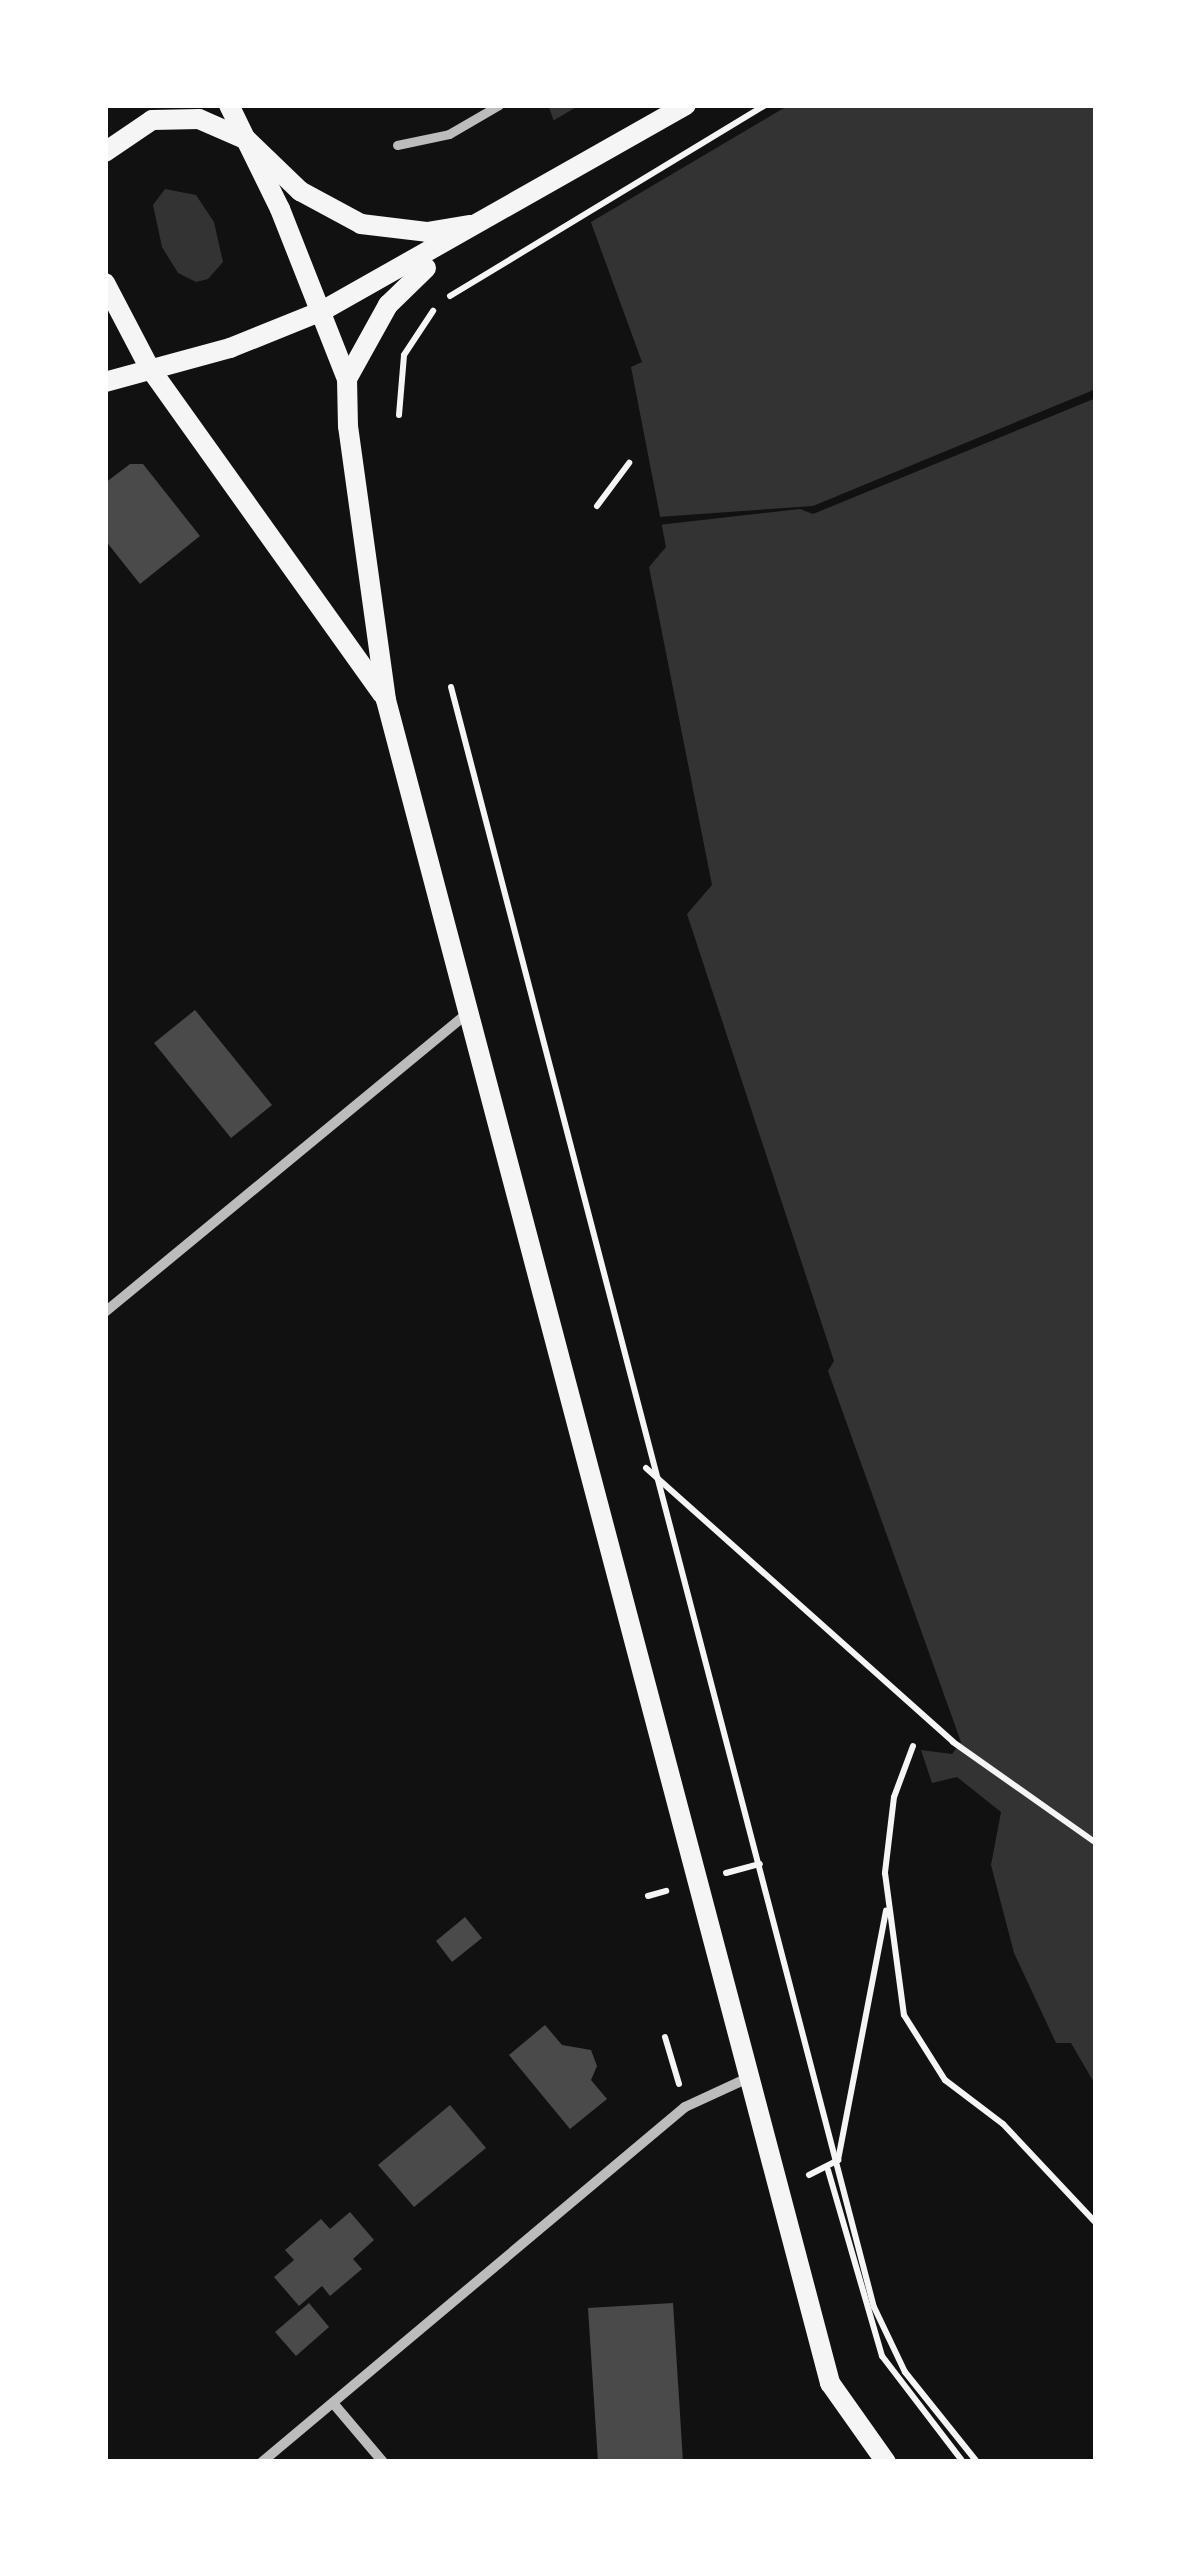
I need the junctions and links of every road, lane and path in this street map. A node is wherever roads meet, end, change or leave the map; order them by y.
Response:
1 (229, 105) edge
2 (686, 105) edge
3 (764, 105) edge
4 (498, 106) edge
5 (247, 140) junction
6 (397, 145) dead end
7 (105, 152) edge
8 (491, 220) junction
9 (105, 283) edge
10 (322, 311) junction
11 (149, 367) junction
12 (348, 379) junction
13 (105, 382) edge
14 (398, 415) dead end
15 (629, 463) dead end
16 (596, 506) dead end
17 (451, 687) dead end
18 (386, 700) junction
19 (470, 1012) junction
20 (105, 1312) edge
21 (646, 1468) dead end
22 (660, 1480) junction
23 (913, 1746) dead end
24 (1096, 1843) edge
25 (887, 1905) junction
26 (665, 2037) dead end
27 (748, 2078) junction
28 (686, 2106) junction
29 (838, 2160) junction
30 (1096, 2222) edge
31 (334, 2403) junction
32 (262, 2462) edge
33 (383, 2462) edge
34 (886, 2462) edge
35 (963, 2462) edge
36 (977, 2462) edge

1 - 5 main road
2 - 8 main road
3 - 14 path
4 - 6 street
5 - 7 main road
5 - 8 main road
5 - 10 main road
8 - 10 main road
8 - 12 main road
9 - 11 main road
10 - 11 main road
10 - 12 main road
11 - 13 main road
11 - 18 main road
12 - 18 main road
15 - 16 path
17 - 22 path
18 - 19 main road
19 - 20 street
19 - 27 main road
21 - 22 path
22 - 24 path
22 - 29 path
23 - 25 path
25 - 29 path
25 - 30 path
26 - 28 path
27 - 28 street
27 - 34 main road
28 - 31 street
29 - 35 path
29 - 36 path
31 - 32 street
31 - 33 street

